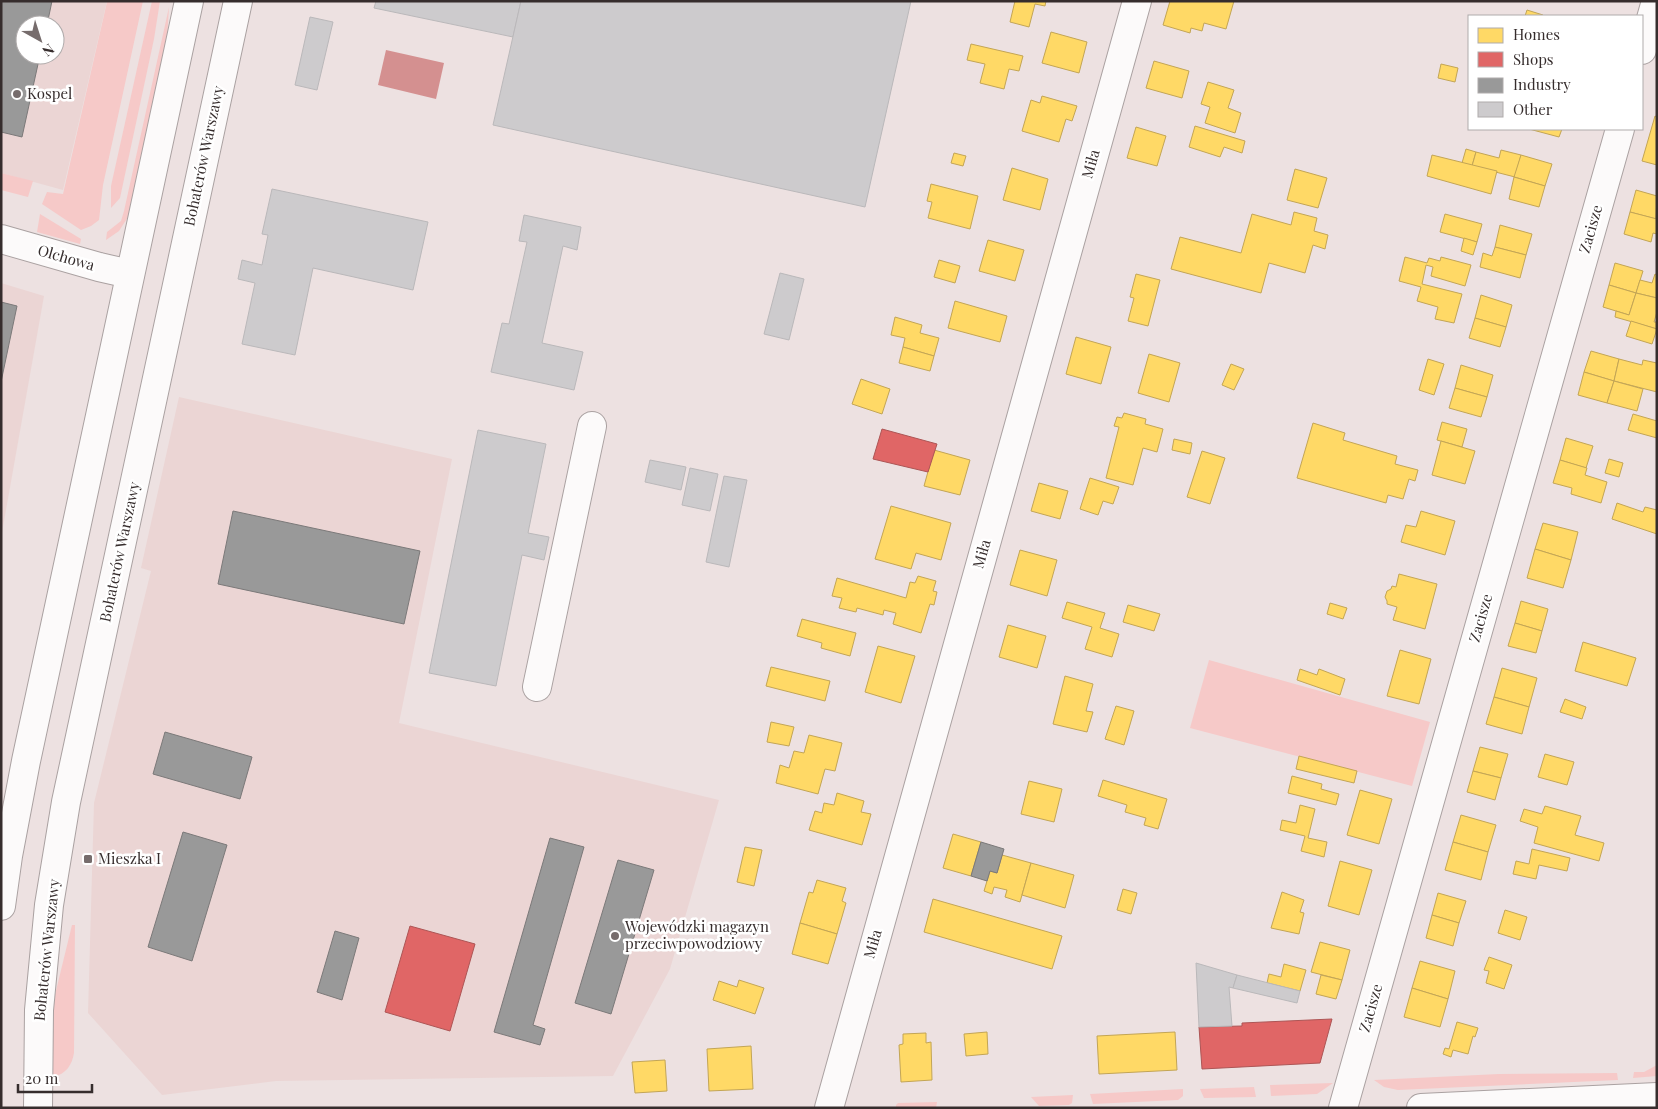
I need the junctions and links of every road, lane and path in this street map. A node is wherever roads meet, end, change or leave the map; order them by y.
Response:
1 (189, 1) edge
2 (238, 1) edge
3 (1137, 1) edge
4 (1656, 1) edge
5 (1643, 46) edge
6 (1620, 130) edge
7 (1, 240) edge
8 (130, 274) junction
9 (592, 426) dead end
10 (537, 686) dead end
11 (1, 906) edge
12 (1657, 1097) edge
13 (38, 1108) edge
14 (829, 1108) edge
15 (1342, 1108) edge
16 (1421, 1108) edge

1 - 8 street
2 - 13 street, Bohaterów Warszawy
3 - 14 street, Miła
4 - 5 street
6 - 15 street, Zacisze
7 - 8 street, Olchowa
8 - 11 street
9 - 10 street
12 - 16 street

